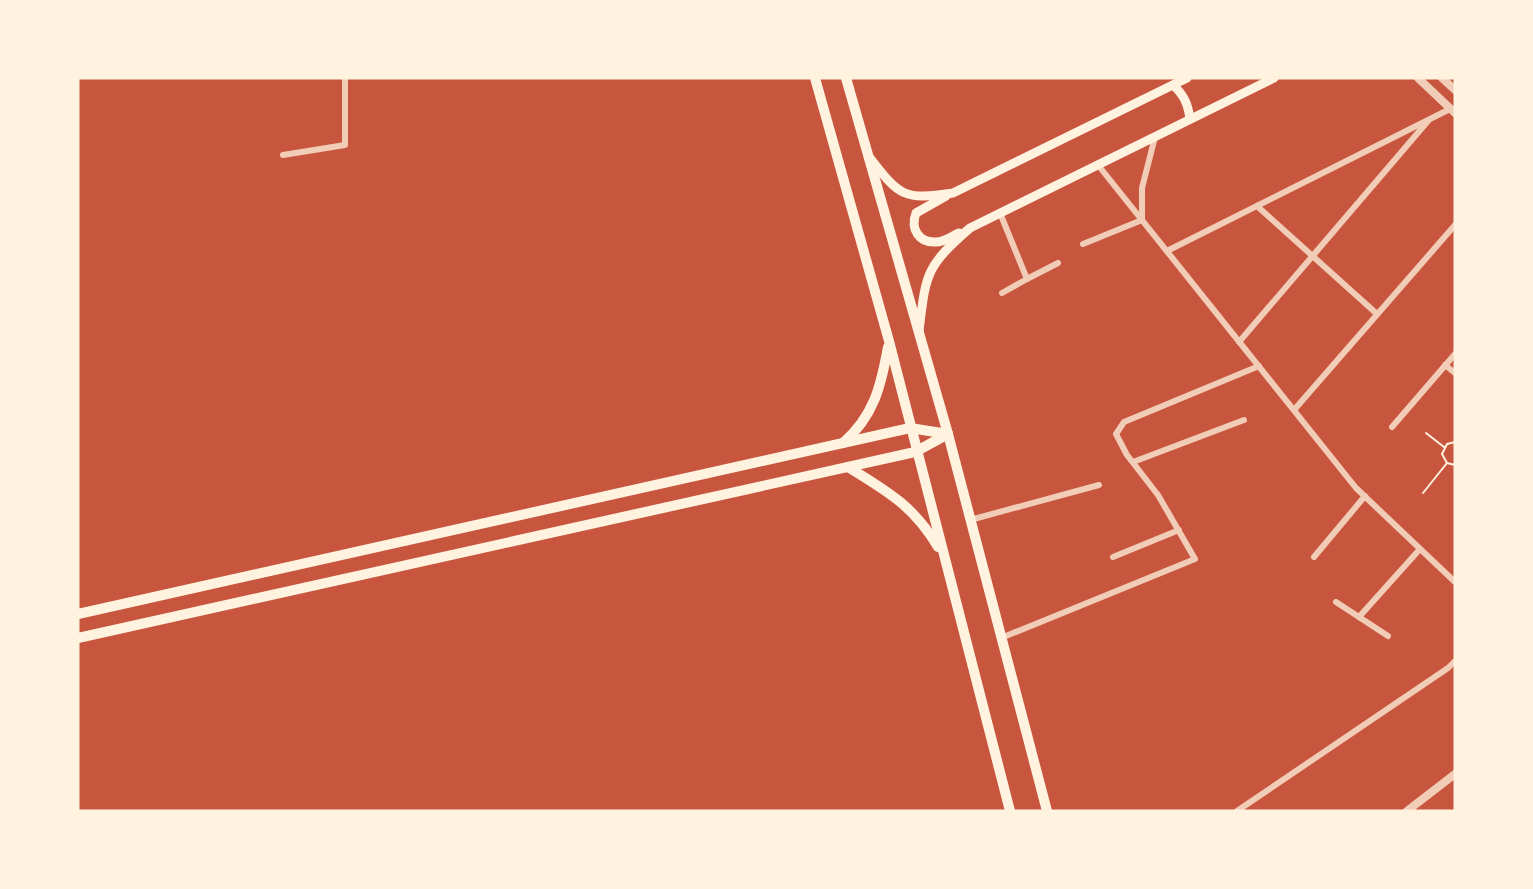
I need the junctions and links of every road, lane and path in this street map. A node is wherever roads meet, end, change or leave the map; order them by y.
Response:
1 (345, 78) edge
2 (814, 78) edge
3 (846, 78) edge
4 (1187, 78) edge
5 (1274, 78) edge
6 (1418, 78) edge
7 (1442, 78) edge
8 (1173, 85) junction
9 (1455, 90) edge
10 (1453, 111) edge
11 (1431, 118) junction
12 (1190, 119) junction
13 (1155, 137) junction
14 (283, 155) dead end
15 (869, 158) junction
16 (1098, 165) junction
17 (953, 193) junction
18 (1257, 206) junction
19 (1000, 213) junction
20 (1142, 220) junction
21 (1455, 225) edge
22 (970, 228) junction
23 (1083, 244) dead end
24 (1167, 251) junction
25 (1314, 257) junction
26 (1058, 263) dead end
27 (1027, 279) junction
28 (1002, 293) dead end
29 (1377, 314) junction
30 (919, 332) junction
31 (889, 340) junction
32 (1239, 342) junction
33 (1455, 354) edge
34 (1446, 365) junction
35 (1259, 366) junction
36 (1455, 373) edge
37 (1294, 410) junction
38 (1244, 420) dead end
39 (1392, 427) dead end
40 (910, 428) junction
41 (1426, 433) dead end
42 (948, 434) junction
43 (1455, 442) edge
44 (839, 446) junction
45 (1444, 447) junction
46 (915, 452) junction
47 (1133, 462) junction
48 (1447, 464) junction
49 (1455, 465) edge
50 (848, 467) junction
51 (1099, 485) dead end
52 (1423, 493) dead end
53 (1365, 496) junction
54 (970, 520) junction
55 (1181, 533) junction
56 (1420, 549) junction
57 (1113, 556) dead end
58 (1314, 557) dead end
59 (945, 559) junction
60 (1455, 582) edge
61 (1336, 602) dead end
62 (78, 614) edge
63 (1359, 617) junction
64 (1388, 636) dead end
65 (78, 638) edge
66 (1001, 638) junction
67 (1455, 661) edge
68 (1455, 774) edge
69 (1010, 811) edge
70 (1047, 811) edge
71 (1237, 811) edge
72 (1407, 811) edge

1 - 14 street
2 - 31 main road
3 - 15 main road
4 - 8 main road
5 - 12 main road
6 - 10 street
7 - 9 street
8 - 12 main road
8 - 17 main road
10 - 11 street
11 - 18 street
11 - 25 street
12 - 13 main road
13 - 16 main road
13 - 20 street
15 - 17 main road
15 - 30 main road
16 - 19 main road
16 - 20 street
17 - 22 main road
18 - 24 street
18 - 25 street
19 - 22 main road
19 - 27 street
20 - 23 street
20 - 24 street
21 - 29 street
22 - 30 main road
24 - 32 street
25 - 29 street
25 - 32 street
26 - 27 street
27 - 28 street
29 - 37 street
30 - 42 main road
31 - 40 main road
31 - 44 main road
32 - 35 street
33 - 34 street
34 - 36 street
34 - 39 street
35 - 37 street
35 - 47 street
37 - 53 street
38 - 47 street
40 - 42 main road
40 - 44 main road
40 - 46 main road
41 - 45 path
42 - 46 main road
42 - 54 main road
43 - 45 path
44 - 62 main road
45 - 48 path
46 - 50 main road
46 - 59 main road
47 - 55 street
48 - 49 path
48 - 52 path
50 - 59 main road
50 - 65 main road
51 - 54 street
53 - 56 street
53 - 58 street
54 - 66 main road
55 - 57 street
55 - 66 street
56 - 60 street
56 - 63 street
59 - 69 main road
61 - 63 street
63 - 64 street
66 - 70 main road
67 - 71 street
68 - 72 street

